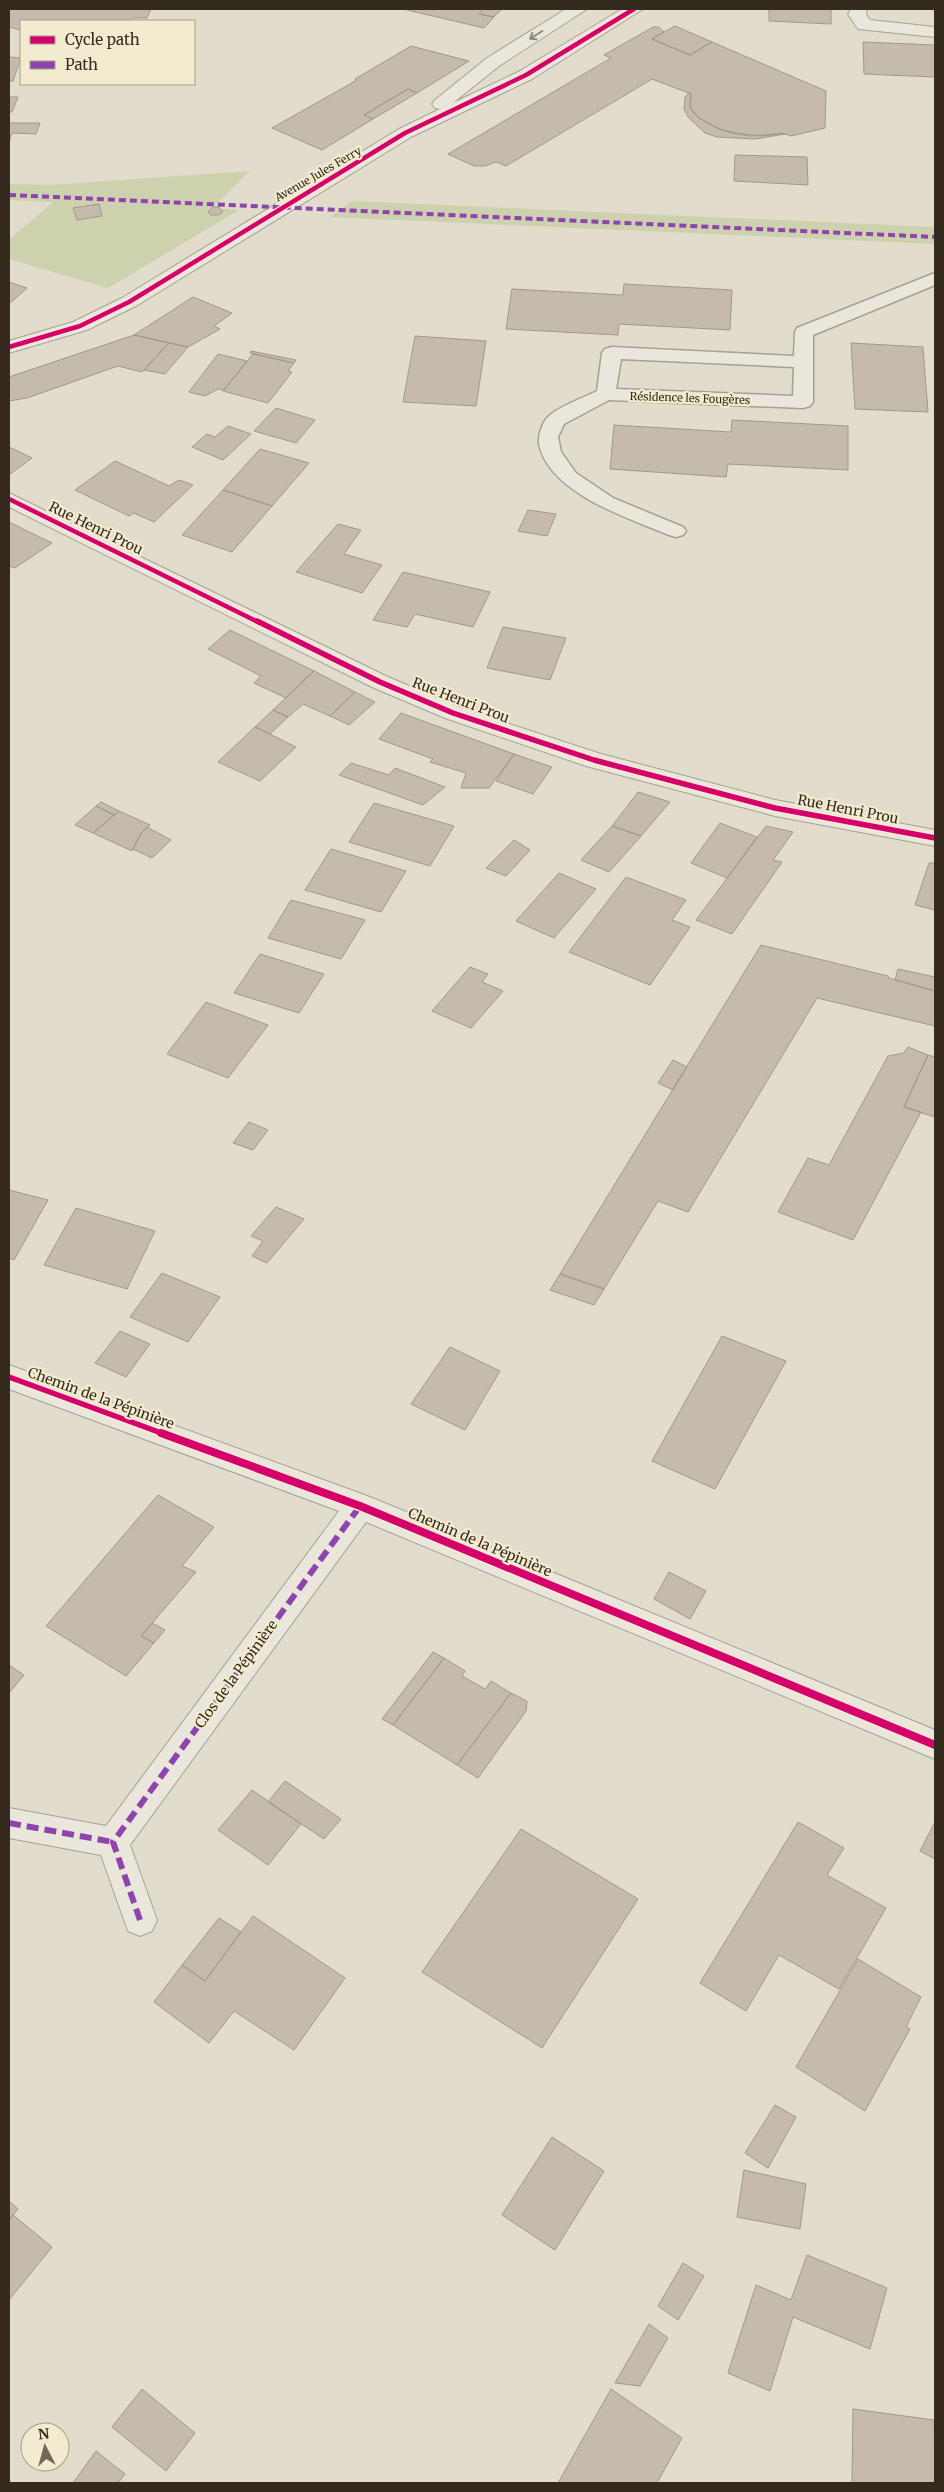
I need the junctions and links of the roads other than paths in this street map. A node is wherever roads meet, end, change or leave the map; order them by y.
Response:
1 (578, 9) edge
2 (634, 9) edge
3 (860, 9) edge
4 (935, 32) edge
5 (405, 133) junction
6 (935, 278) edge
7 (9, 347) edge
8 (804, 362) junction
9 (606, 394) junction
10 (9, 499) edge
11 (676, 531) dead end
12 (935, 838) edge
13 (9, 1377) edge
14 (360, 1506) junction
15 (935, 1745) edge
16 (9, 1823) edge
17 (113, 1842) junction
18 (140, 1920) dead end

1 -> 5 street
2 - 5 street, Avenue Jules Ferry
3 - 4 street
5 - 7 street, Avenue Jules Ferry
6 - 8 lane, Résidence les Fougères
8 - 9 lane
8 - 9 lane, Résidence les Fougères
9 - 11 lane, Résidence les Fougères
10 - 12 street, Rue Henri Prou
13 - 14 street, Chemin de la Pépinière
14 - 15 street, Chemin de la Pépinière
14 - 17 street, Clos de la Pépinière
16 - 17 street
17 - 18 street

